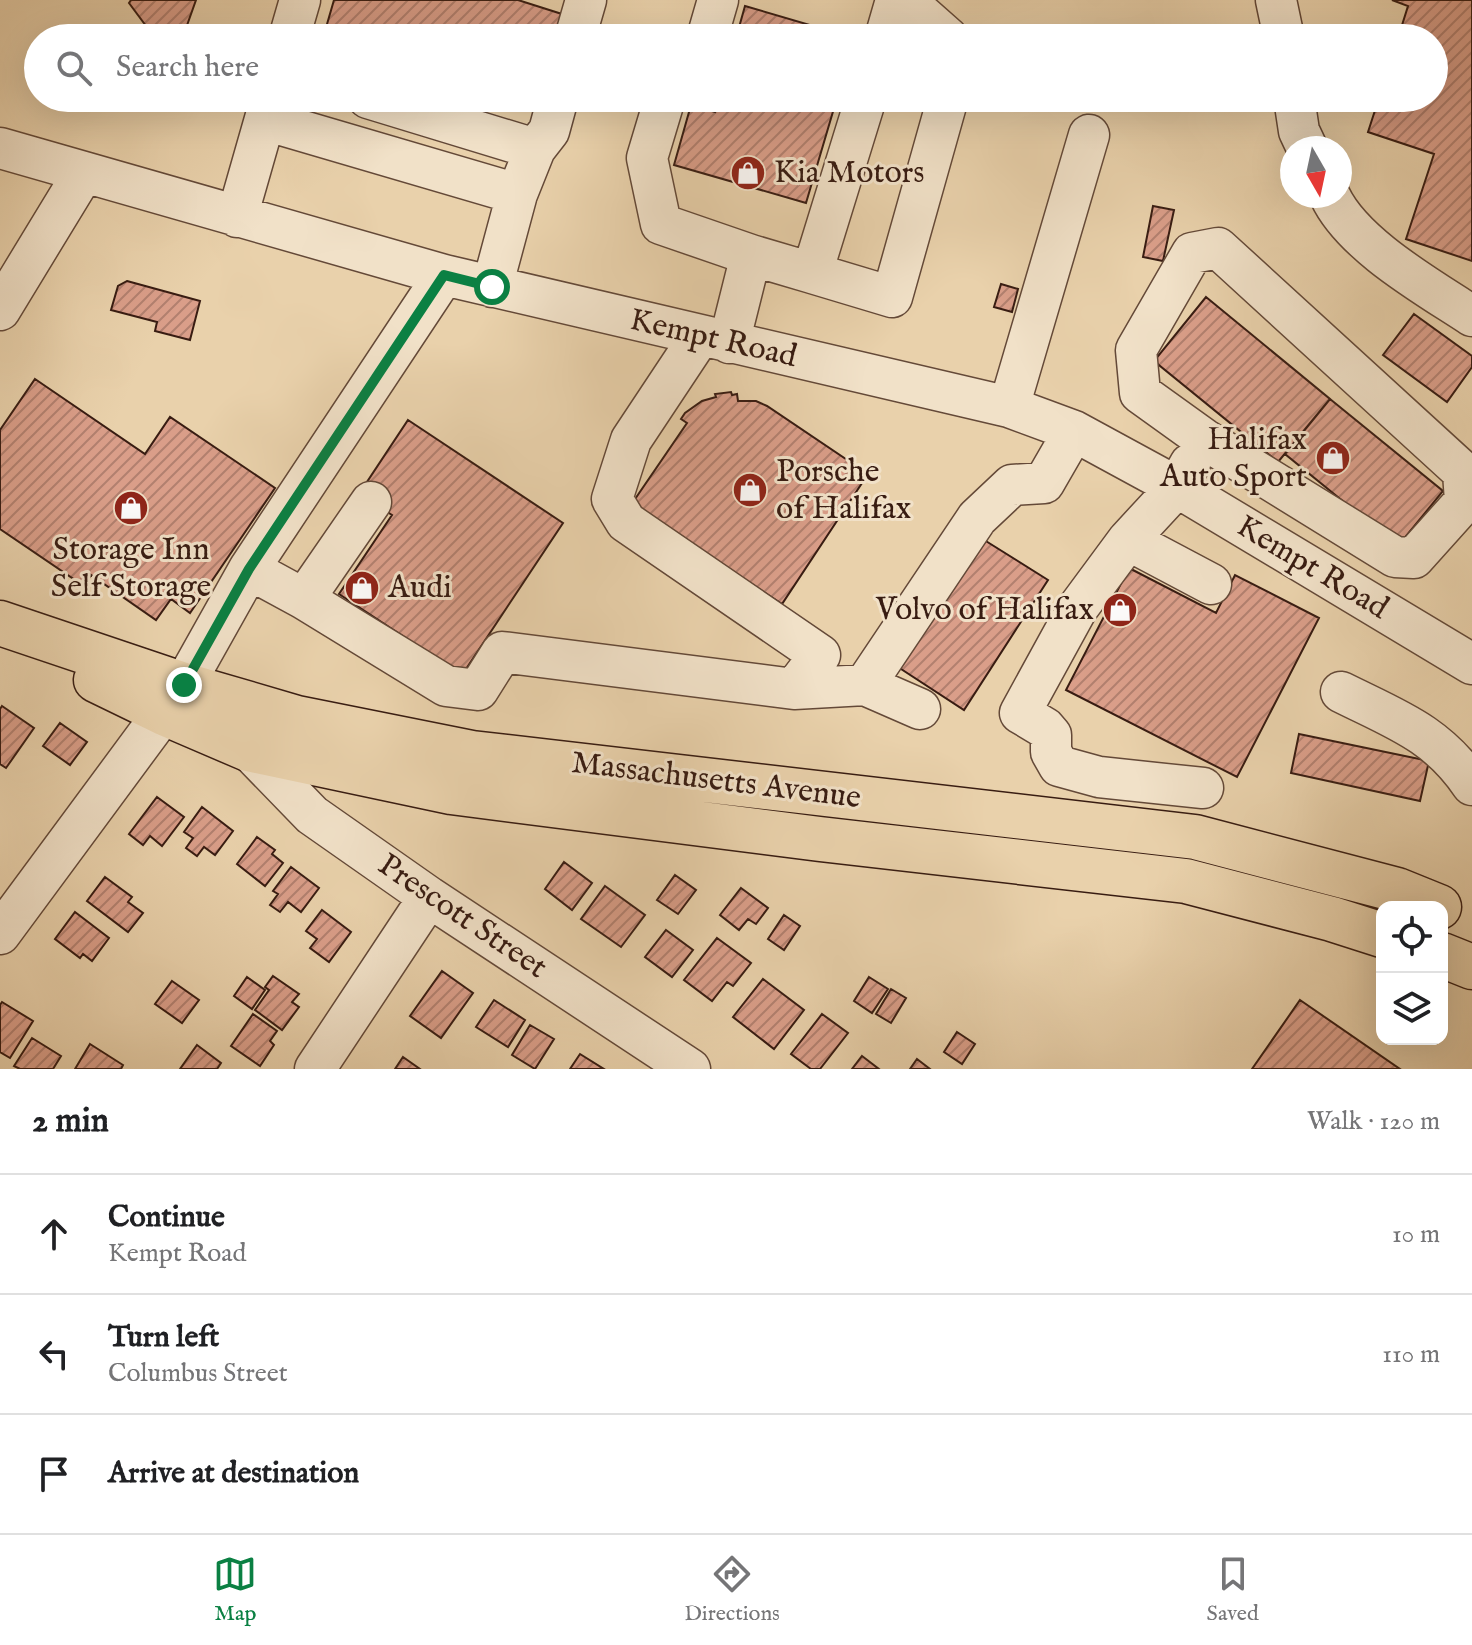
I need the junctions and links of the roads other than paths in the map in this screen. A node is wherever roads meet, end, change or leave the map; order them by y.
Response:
1 (300, 0) edge
2 (586, 0) edge
3 (718, 0) edge
4 (896, 0) edge
5 (905, 0) edge
6 (1276, 0) edge
7 (293, 24) edge
8 (579, 24) edge
9 (711, 24) edge
10 (889, 24) edge
11 (932, 24) edge
12 (1281, 24) edge
13 (267, 112) edge
14 (277, 112) edge
15 (414, 112) edge
16 (554, 112) edge
17 (661, 112) edge
18 (862, 112) edge
19 (944, 112) edge
20 (1296, 112) edge
21 (1089, 135) dead end
22 (1301, 136) edge
23 (0, 148) edge
24 (535, 149) junction
25 (84, 172) junction
26 (517, 194) junction
27 (1335, 208) edge
28 (237, 217) junction
29 (751, 255) junction
30 (812, 273) junction
31 (444, 275) junction
32 (492, 287) junction
33 (0, 310) edge
34 (1472, 316) edge
35 (714, 340) junction
36 (1009, 407) junction
37 (1074, 431) junction
38 (1204, 439) junction
39 (1177, 487) junction
40 (371, 502) dead end
41 (1128, 540) junction
42 (249, 569) junction
43 (1211, 584) dead end
44 (304, 599) junction
45 (0, 623) edge
46 (0, 633) edge
47 (1472, 664) edge
48 (865, 685) junction
49 (794, 689) junction
50 (1341, 692) dead end
51 (174, 699) junction
52 (920, 709) dead end
53 (248, 749) junction
54 (1472, 785) edge
55 (1203, 788) dead end
56 (429, 897) junction
57 (1423, 901) edge
58 (1448, 911) edge
59 (1472, 921) edge
60 (1376, 933) edge
61 (0, 934) edge
62 (1448, 957) edge
63 (1472, 967) edge
64 (315, 1069) edge
65 (690, 1069) edge

1 - 7 street
2 - 8 street
3 - 9 street
4 - 10 street
5 - 11 street
6 - 12 street
13 - 28 street
14 - 26 street
15 - 24 street
16 - 24 street
17 - 29 street
18 - 30 street
19 - 30 street
20 - 22 street
21 - 36 street
23 - 25 street, Kempt Road
24 - 26 street
25 - 28 street, Kempt Road
25 - 33 street
26 - 32 street
27 - 34 street
28 - 31 street, Kempt Road
29 - 30 street
29 - 35 street
31 - 32 street, Kempt Road
31 - 42 street
32 - 35 street, Kempt Road
35 - 36 street, Kempt Road
35 - 49 street
36 - 37 street, Kempt Road
37 - 39 street, Kempt Road
37 - 48 street
38 - 38 street
38 - 39 street
39 - 41 street
39 - 47 street, Kempt Road
40 - 44 street
41 - 43 street
41 - 55 street
42 - 44 street
42 - 51 street
44 - 49 street
45 - 51 main road, Massachusetts Avenue
46 - 51 main road, Massachusetts Avenue
48 - 49 street
48 - 52 street
50 - 54 street
51 - 53 main road, Massachusetts Avenue
51 - 57 main road, Massachusetts Avenue
51 - 61 street
53 - 56 street, Prescott Street
53 - 60 main road, Massachusetts Avenue
56 - 64 street
56 - 65 street, Prescott Street
58 - 59 main road, Massachusetts Avenue
62 - 63 main road

